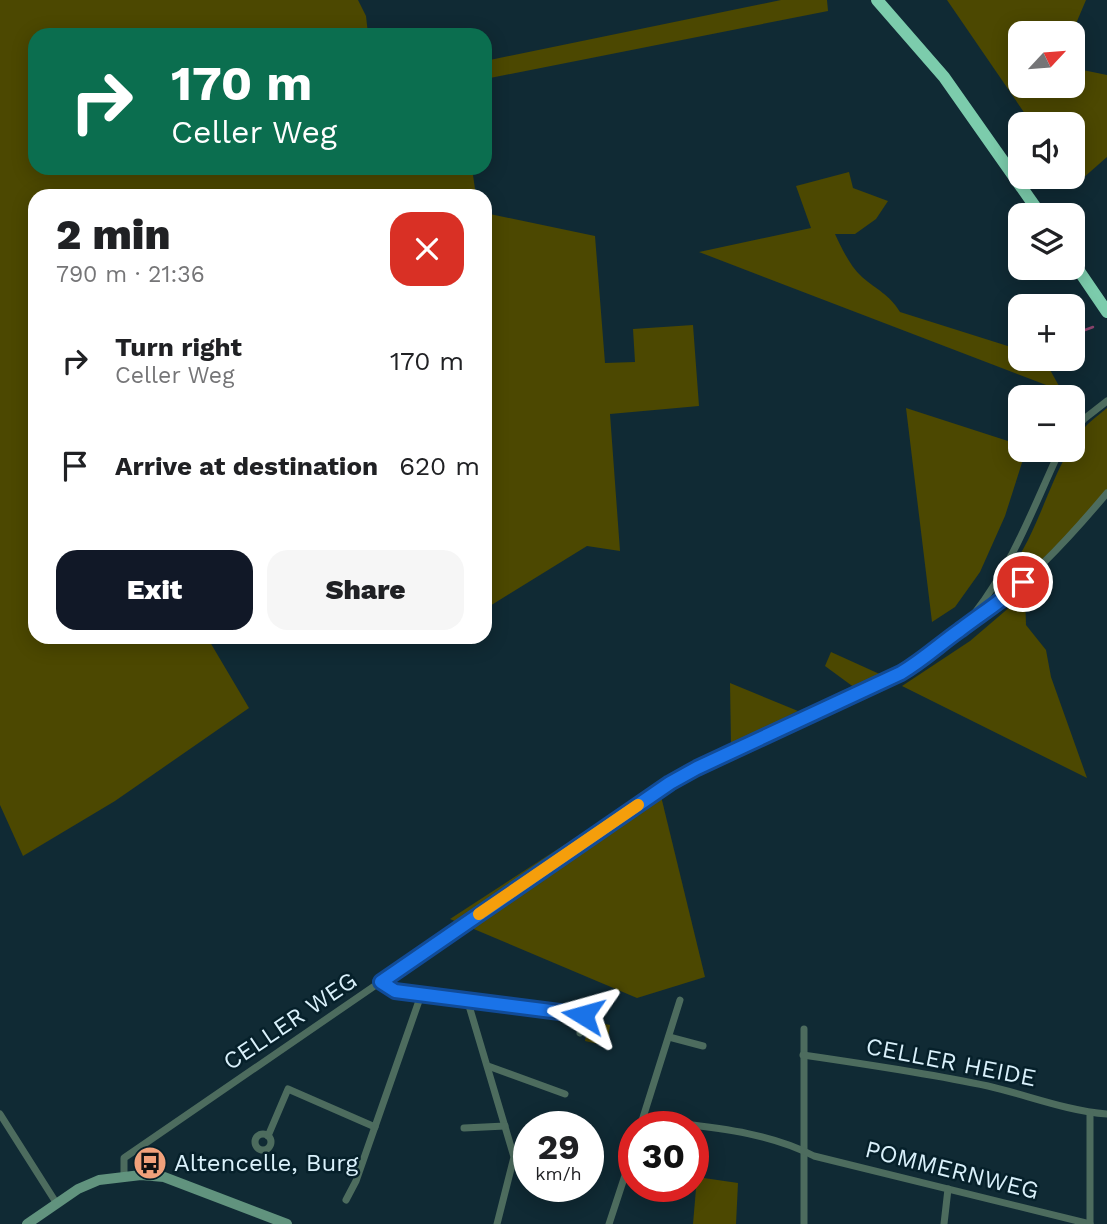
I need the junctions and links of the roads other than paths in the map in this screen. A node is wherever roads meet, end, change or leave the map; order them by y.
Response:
1 (877, 0) edge
2 (1033, 203) edge
3 (1085, 280) edge
4 (1107, 312) edge
5 (1107, 401) edge
6 (1085, 418) edge
7 (1055, 462) edge
8 (1107, 492) edge
9 (960, 630) junction
10 (381, 982) junction
11 (421, 995) junction
12 (467, 999) junction
13 (680, 1000) dead end
14 (804, 1029) dead end
15 (580, 1032) dead end
16 (669, 1037) junction
17 (704, 1046) dead end
18 (803, 1055) junction
19 (488, 1066) junction
20 (565, 1094) dead end
21 (645, 1111) edge
22 (1090, 1113) junction
23 (0, 1114) edge
24 (1107, 1114) edge
25 (505, 1126) junction
26 (375, 1127) junction
27 (464, 1128) dead end
28 (709, 1129) edge
29 (268, 1136) dead end
30 (805, 1151) junction
31 (124, 1175) junction
32 (948, 1189) junction
33 (618, 1196) edge
34 (346, 1200) dead end
35 (57, 1204) junction
36 (27, 1224) edge
37 (287, 1224) edge
38 (497, 1224) edge
39 (609, 1224) edge
40 (804, 1224) edge
41 (944, 1224) edge
42 (1090, 1224) edge

1 - 2 highway
3 - 4 highway
5 - 6 street
7 - 9 street, CELLER WEG
8 - 9 street, CELLER WEG
9 - 10 street, CELLER WEG
10 - 11 street
10 - 31 street, CELLER WEG
11 - 12 street
11 - 26 street
12 - 15 street
12 - 19 street
13 - 16 street
14 - 18 street
16 - 17 street
16 - 21 street
18 - 22 street, CELLER HEIDE
18 - 30 street
19 - 20 street
19 - 25 street
22 - 24 street, CELLER HEIDE
22 - 42 street
23 - 35 street
25 - 27 street
25 - 38 street
26 - 29 street
26 - 34 street
28 - 30 street, POMMERNWEG
30 - 32 street, POMMERNWEG
30 - 40 street
31 - 35 street
31 - 37 street
32 - 41 street
32 - 42 street, POMMERNWEG
33 - 39 street
35 - 36 street

